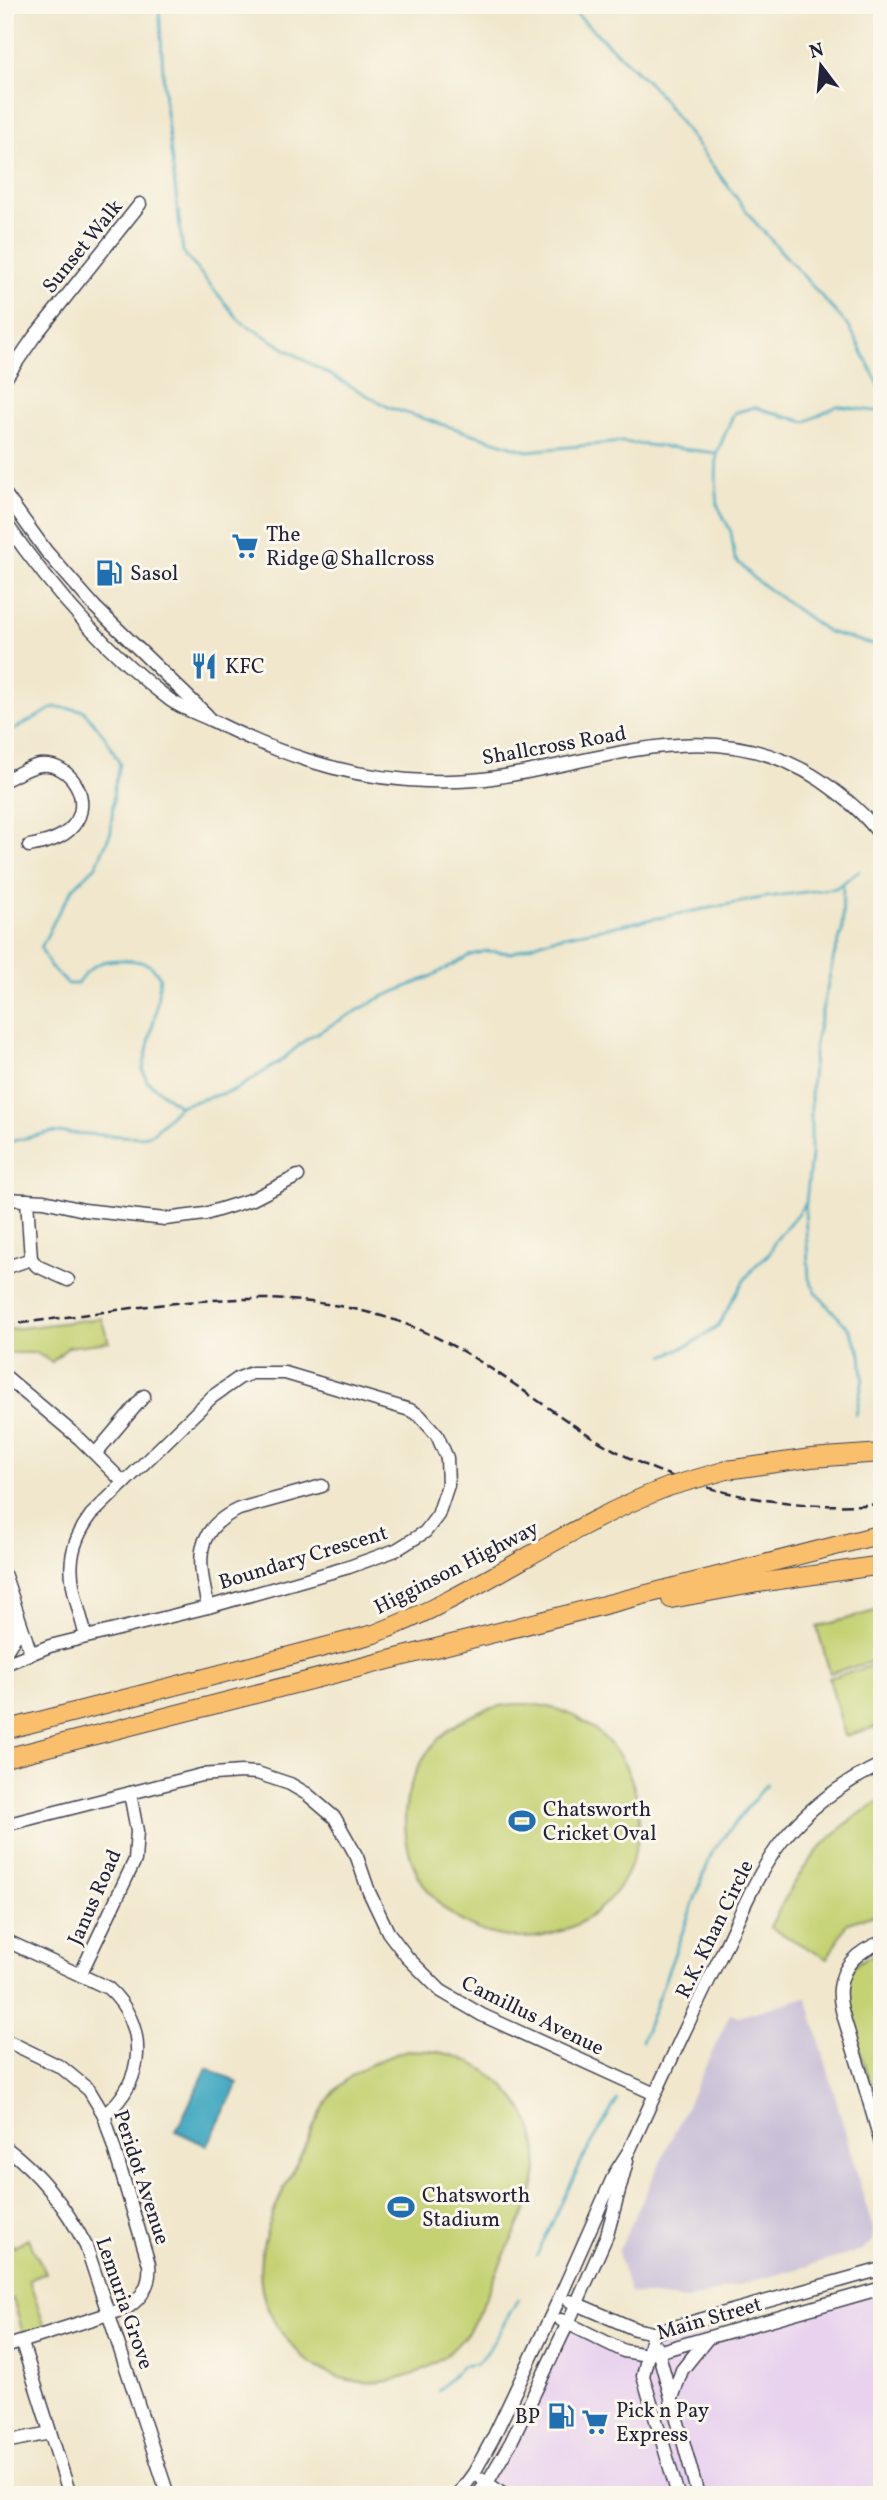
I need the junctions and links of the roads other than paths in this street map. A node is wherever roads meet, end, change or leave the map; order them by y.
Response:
1 (140, 204) dead end
2 (5, 379) edge
3 (5, 494) edge
4 (5, 523) edge
5 (212, 721) junction
6 (5, 780) edge
7 (882, 838) edge
8 (29, 846) dead end
9 (298, 1176) dead end
10 (5, 1199) edge
11 (27, 1200) junction
12 (31, 1259) junction
13 (5, 1268) edge
14 (68, 1280) dead end
15 (5, 1376) edge
16 (144, 1396) dead end
17 (96, 1453) junction
18 (882, 1454) edge
19 (124, 1483) junction
20 (322, 1486) dead end
21 (882, 1534) edge
22 (882, 1565) edge
23 (5, 1576) edge
24 (208, 1606) junction
25 (19, 1621) junction
26 (523, 1626) junction
27 (86, 1637) junction
28 (5, 1653) edge
29 (31, 1654) junction
30 (5, 1664) edge
31 (5, 1730) edge
32 (5, 1758) edge
33 (882, 1764) edge
34 (130, 1793) junction
35 (5, 1825) edge
36 (5, 1940) edge
37 (882, 1942) edge
38 (80, 1975) junction
39 (5, 2040) edge
40 (655, 2094) junction
41 (104, 2115) junction
42 (5, 2147) edge
43 (882, 2147) edge
44 (629, 2151) junction
45 (882, 2269) edge
46 (882, 2288) edge
47 (560, 2297) junction
48 (576, 2304) junction
49 (110, 2314) junction
50 (551, 2316) junction
51 (568, 2323) junction
52 (653, 2333) junction
53 (707, 2339) junction
54 (22, 2343) junction
55 (5, 2347) edge
56 (631, 2353) junction
57 (653, 2354) junction
58 (643, 2376) junction
59 (671, 2401) junction
60 (50, 2433) junction
61 (5, 2442) edge
62 (474, 2473) junction
63 (487, 2483) junction
64 (165, 2494) edge
65 (69, 2495) edge
66 (458, 2495) edge
67 (477, 2495) edge
68 (504, 2495) edge
69 (678, 2495) edge
70 (698, 2495) edge

1 - 2 street, Sunset Walk
3 - 5 street, Shallcross Road
4 - 5 street, Shallcross Road
5 - 7 street, Shallcross Road
6 - 8 street
9 - 11 street
10 - 11 street
11 - 12 street
12 - 13 street
12 - 14 street
15 - 17 street
16 - 17 street
17 - 19 street
18 - 31 highway, Higginson Highway, bridge
19 - 24 street, Boundary Crescent
19 - 27 street, Boundary Crescent
20 - 24 street
21 - 26 highway
22 - 26 highway
23 - 25 street
24 - 27 street, Boundary Crescent
25 - 28 street
25 - 29 street
26 - 32 highway
27 - 29 street
29 - 30 street
33 - 40 street, R.K. Khan Circle
34 - 35 street, Camillus Avenue
34 - 38 street, Janus Road
34 - 40 street, Camillus Avenue
36 - 38 street
37 - 43 street
38 - 41 street
39 - 41 street, Peridot Avenue
40 - 44 street, R.K. Khan Circle
41 - 49 street, Peridot Avenue
42 - 49 street, Lemuria Grove
44 - 47 street, R.K. Khan Circle
44 - 48 street, R.K. Khan Circle
45 - 52 street, Main Street
46 - 53 street, Main Street
47 - 48 street, Main Street
47 - 50 street, R.K. Khan Circle
48 - 51 street, R.K. Khan Circle
48 - 52 street, Main Street
49 - 54 street, Peridot Avenue
49 - 64 street, Lemuria Grove
50 - 51 street, Main Street
50 - 62 street, R.K. Khan Circle
51 - 56 street, Main Street
51 - 63 street, R.K. Khan Circle
52 - 57 street
53 - 57 street, Main Street
53 - 59 street
54 - 55 street, Peridot Avenue
54 - 60 street
56 - 57 street, Main Street
56 - 58 street
57 - 58 street
57 - 59 street
58 - 69 street
59 - 70 street
60 - 61 street
60 - 65 street
62 - 63 street
62 - 66 street, R.K. Khan Circle
63 - 67 street, R.K. Khan Circle
63 - 68 street

